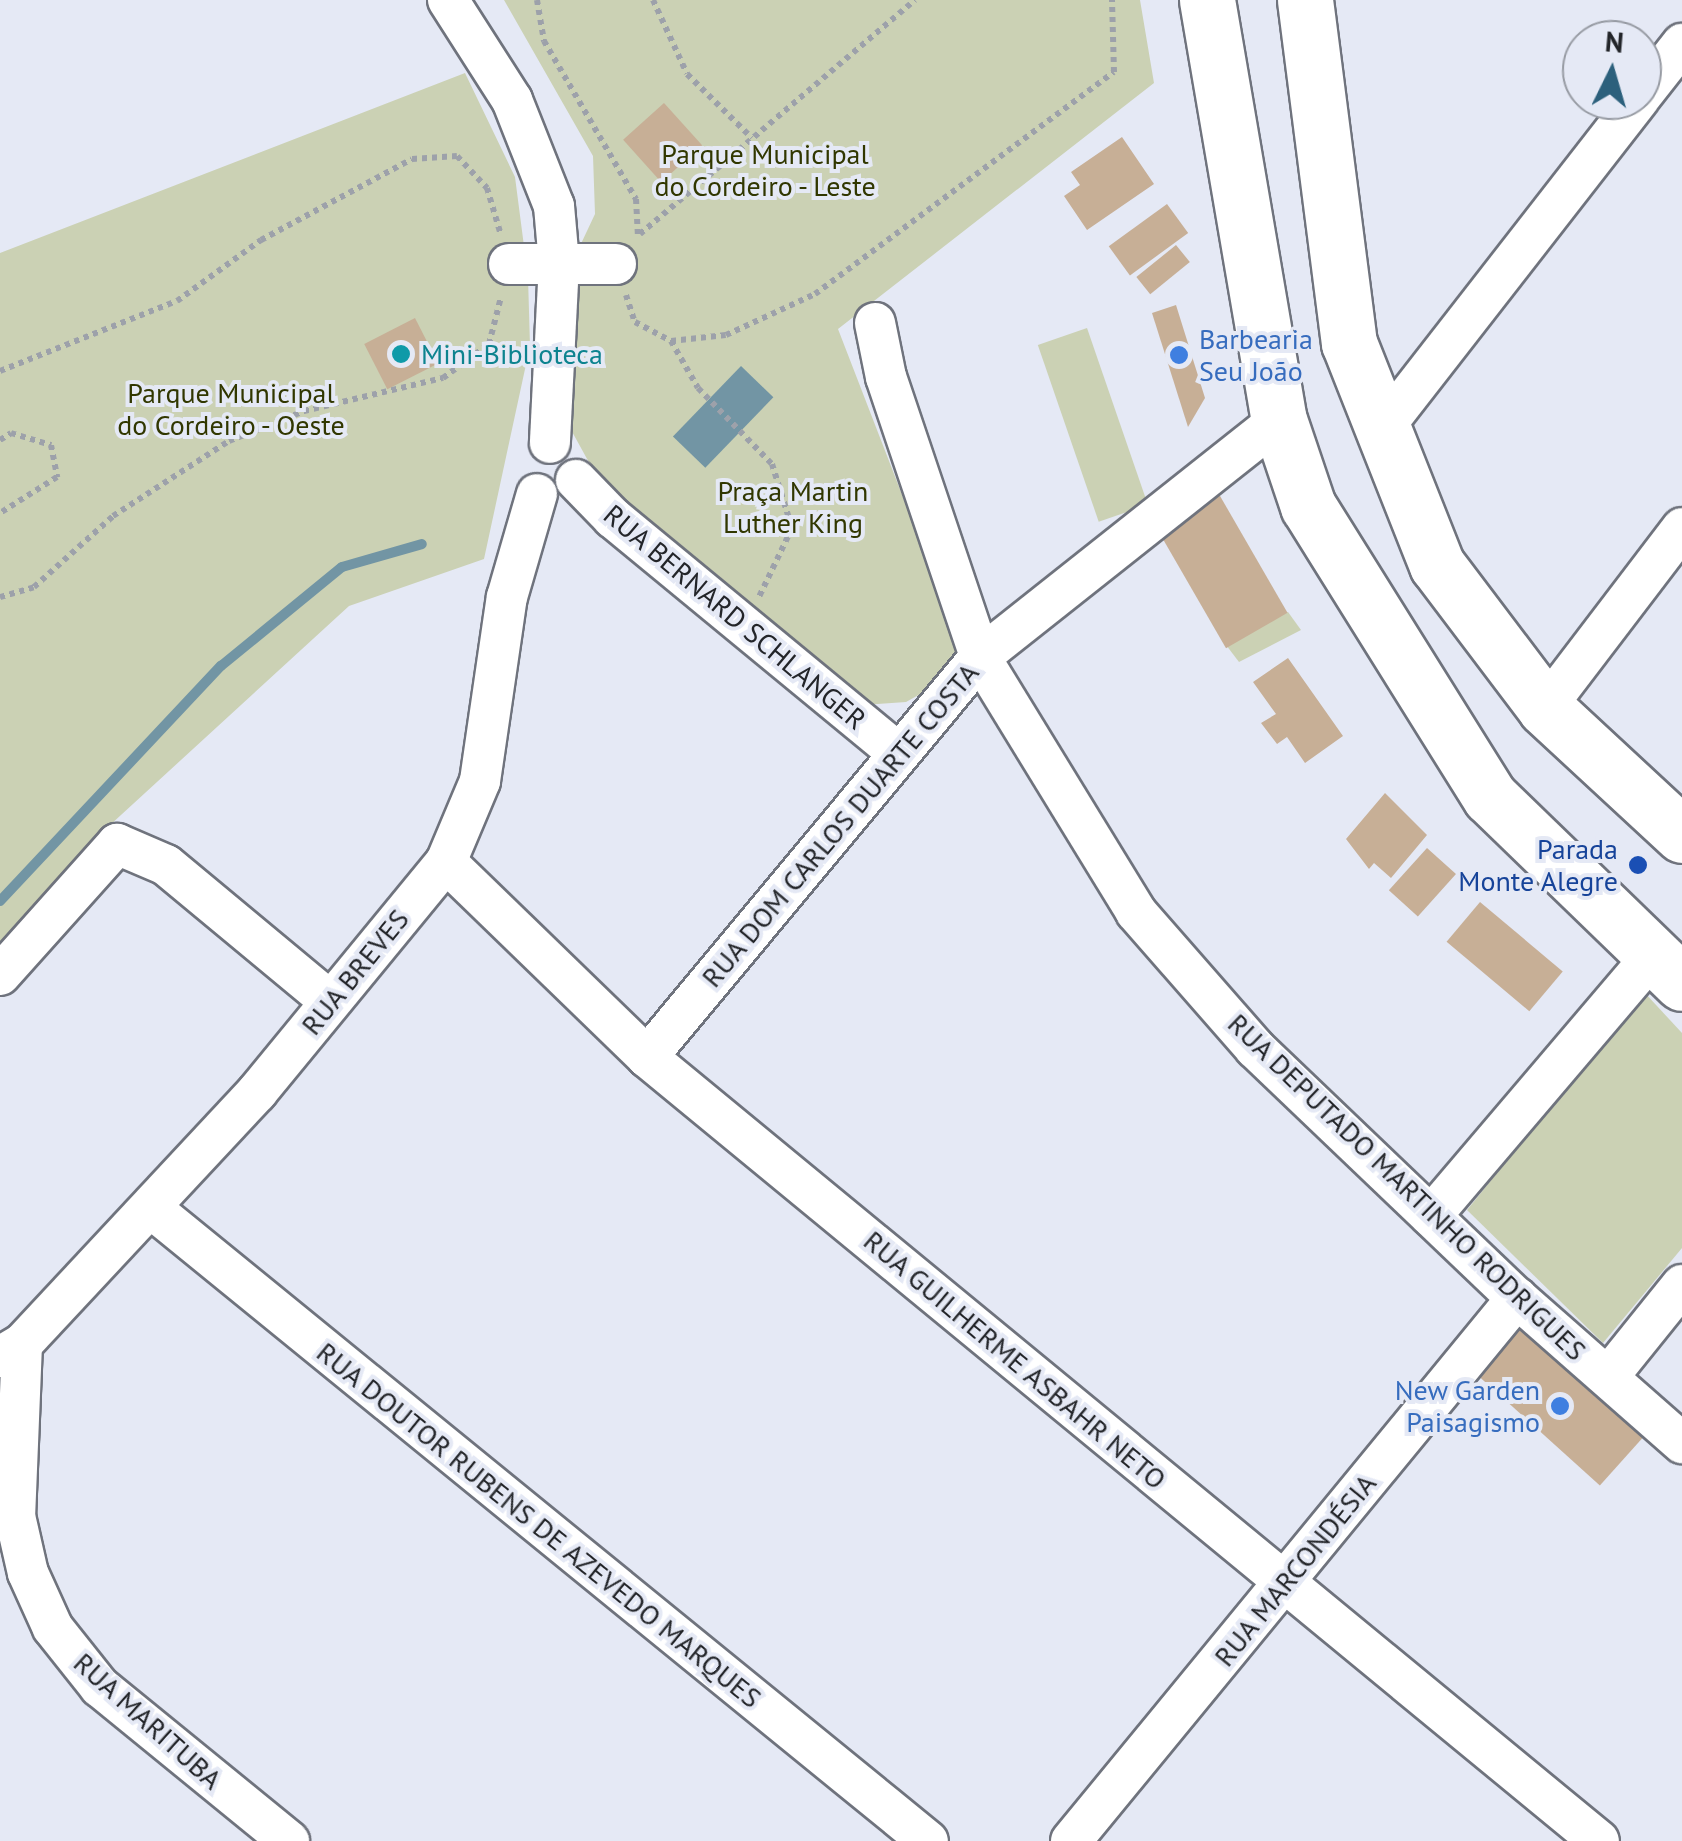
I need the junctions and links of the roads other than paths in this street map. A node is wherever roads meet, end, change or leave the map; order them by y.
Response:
1 (448, 0) edge
2 (1207, 0) edge
3 (1305, 0) edge
4 (1682, 44) edge
5 (1662, 70) edge
6 (1623, 120) edge
7 (628, 249) road end
8 (509, 264) road end
9 (559, 264) junction
10 (875, 323) dead end
11 (1279, 420) junction
12 (1380, 432) junction
13 (550, 442) junction
14 (576, 480) junction
15 (537, 494) junction
16 (1682, 528) edge
17 (980, 657) junction
18 (1545, 708) junction
19 (896, 751) junction
20 (1682, 835) edge
21 (446, 862) junction
22 (1667, 969) edge
23 (0, 974) edge
24 (330, 1001) junction
25 (648, 1057) junction
26 (151, 1208) junction
27 (1431, 1216) junction
28 (1682, 1285) edge
29 (1517, 1298) junction
30 (11, 1350) edge
31 (1608, 1377) junction
32 (1682, 1443) edge
33 (1286, 1584) junction
34 (289, 1841) edge
35 (928, 1841) edge
36 (1071, 1841) edge
37 (1599, 1841) edge

1 - 9 street
2 - 11 main road
3 - 12 main road
4 - 5 street
6 - 12 street
7 - 9 street
8 - 9 street
9 - 13 street
10 - 17 street, RUA DEPUTADO MARTINHO RODRIGUES
11 - 17 street, RUA DOM CARLOS DUARTE COSTA
11 - 22 main road
12 - 18 main road
13 - 14 street
13 - 15 street
14 - 15 street
14 - 19 street, RUA BERNARD SCHLANGER
15 - 21 street, RUA BREVES
16 - 18 street
17 - 19 street, RUA DOM CARLOS DUARTE COSTA
17 - 27 street, RUA DEPUTADO MARTINHO RODRIGUES
18 - 20 main road
19 - 25 street, RUA DOM CARLOS DUARTE COSTA
21 - 24 street, RUA BREVES
21 - 25 street, RUA GUILHERME ASBAHR NETO
22 - 27 street
23 - 24 street
24 - 26 street, RUA BREVES
25 - 33 street, RUA GUILHERME ASBAHR NETO
26 - 30 street, RUA BREVES
26 - 35 street, RUA DOUTOR RUBENS DE AZEVEDO MARQUES
27 - 29 street, RUA DEPUTADO MARTINHO RODRIGUES
28 - 31 street
29 - 31 street, RUA DEPUTADO MARTINHO RODRIGUES
29 - 33 street, RUA MARCONDÉSIA
30 - 34 street, RUA MARITUBA
31 - 32 street, RUA DEPUTADO MARTINHO RODRIGUES
33 - 36 street, RUA MARCONDÉSIA
33 - 37 street, RUA GUILHERME ASBAHR NETO

